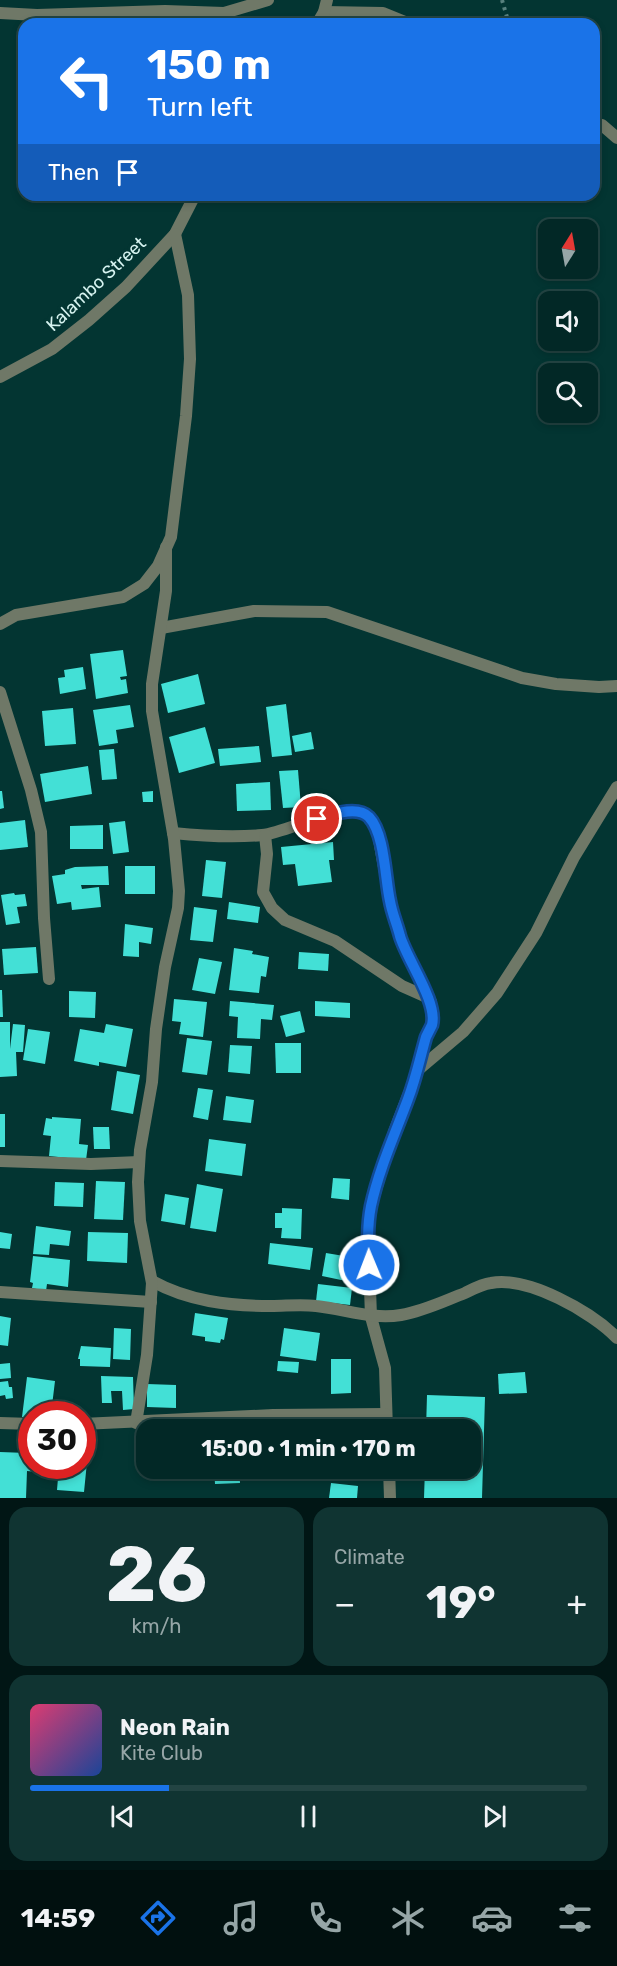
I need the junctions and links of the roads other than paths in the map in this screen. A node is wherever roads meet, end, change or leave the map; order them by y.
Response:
1 (268, 0) edge
2 (325, 6) edge
3 (0, 13) edge
4 (395, 18) edge
5 (600, 124) edge
6 (617, 138) edge
7 (192, 201) edge
8 (175, 234) junction
9 (0, 377) edge
10 (166, 547) junction
11 (0, 624) edge
12 (160, 628) junction
13 (617, 686) edge
14 (0, 692) edge
15 (617, 787) edge
16 (173, 833) junction
17 (265, 835) junction
18 (49, 979) dead end
19 (429, 998) junction
20 (418, 1070) junction
21 (0, 1161) edge
22 (139, 1162) junction
23 (152, 1281) junction
24 (0, 1292) edge
25 (152, 1302) junction
26 (371, 1317) junction
27 (617, 1338) edge
28 (385, 1414) junction
29 (137, 1419) edge
30 (204, 1419) edge
31 (386, 1419) edge
32 (0, 1423) edge
33 (136, 1423) edge
34 (18, 1424) edge
35 (96, 1424) edge
36 (389, 1479) edge
37 (390, 1498) edge

1 - 3 street
2 - 4 street
5 - 6 street
7 - 8 street, Kalambo Street
8 - 9 street, Kalambo Street
8 - 10 street
10 - 11 street
10 - 12 street
12 - 13 street
12 - 16 street
14 - 18 street
15 - 20 street
16 - 17 street
16 - 22 street
17 - 19 street
17 - 19 street
19 - 20 street
20 - 26 street
21 - 22 street
22 - 23 street
23 - 25 street
23 - 26 street
24 - 25 street
25 - 29 street
26 - 27 street
26 - 28 street
28 - 30 street
28 - 31 street
32 - 34 street
33 - 35 street
36 - 37 street

